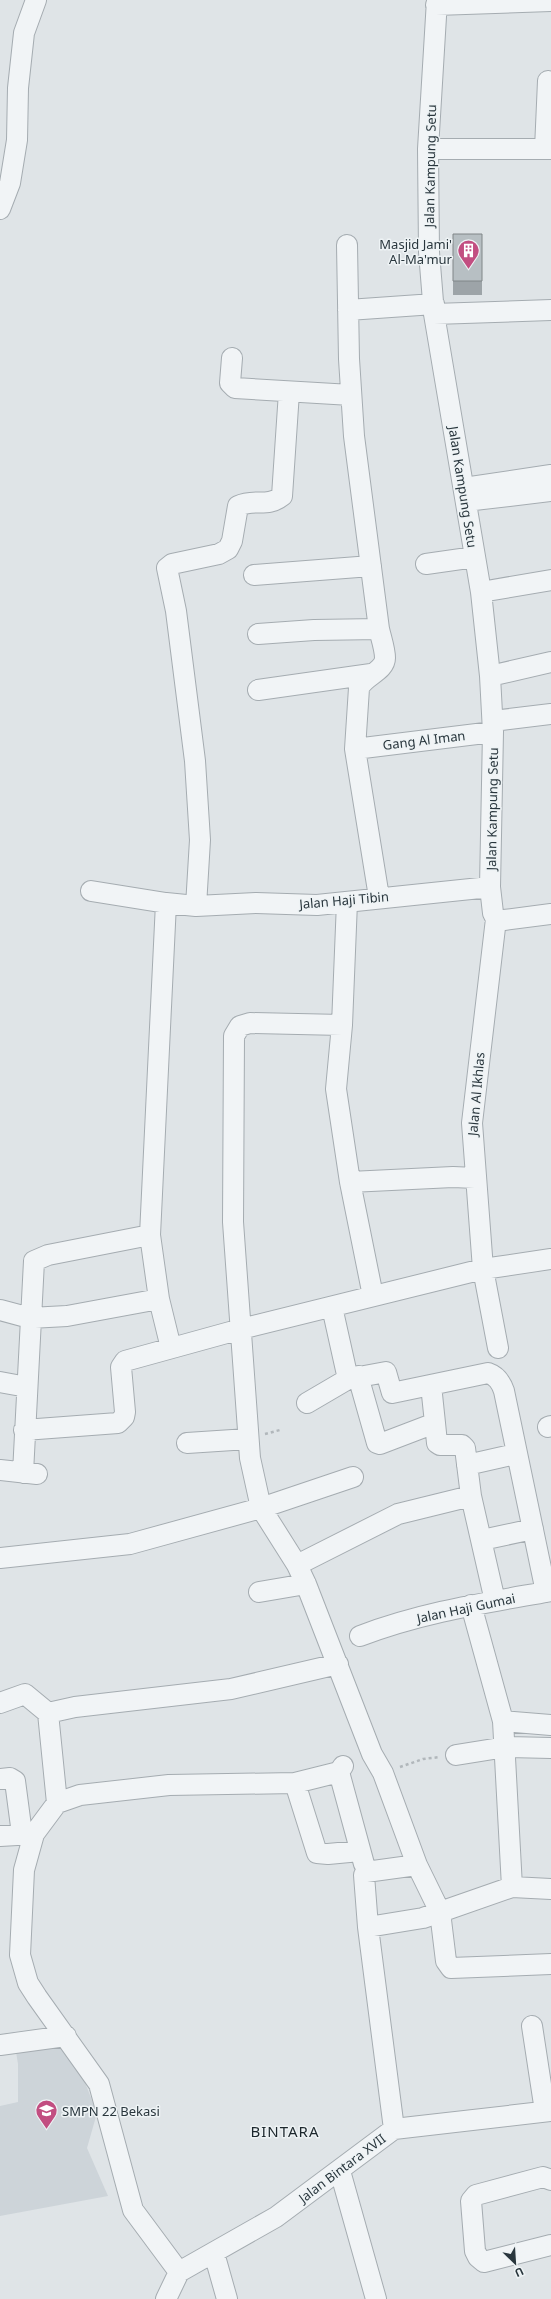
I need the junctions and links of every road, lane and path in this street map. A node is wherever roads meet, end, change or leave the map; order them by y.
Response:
1 (36, 0) edge
2 (551, 1) edge
3 (436, 3) edge
4 (548, 80) dead end
5 (428, 148) junction
6 (548, 148) edge
7 (0, 209) edge
8 (347, 245) dead end
9 (434, 309) junction
10 (348, 310) junction
11 (551, 310) edge
12 (232, 358) dead end
13 (288, 392) junction
14 (351, 395) junction
15 (551, 475) edge
16 (551, 491) edge
17 (465, 494) junction
18 (475, 557) junction
19 (426, 564) dead end
20 (371, 566) junction
21 (254, 575) dead end
22 (551, 580) edge
23 (481, 592) junction
24 (379, 629) junction
25 (258, 634) dead end
26 (551, 662) edge
27 (371, 674) junction
28 (490, 676) junction
29 (258, 690) dead end
30 (551, 714) edge
31 (493, 726) junction
32 (355, 749) junction
33 (490, 887) junction
34 (91, 891) dead end
35 (379, 897) junction
36 (347, 902) junction
37 (166, 903) junction
38 (196, 906) junction
39 (551, 914) edge
40 (496, 919) junction
41 (342, 1025) junction
42 (475, 1178) junction
43 (350, 1182) junction
44 (150, 1235) junction
45 (551, 1259) edge
46 (483, 1269) junction
47 (373, 1296) junction
48 (159, 1299) junction
49 (332, 1307) junction
50 (0, 1310) edge
51 (30, 1318) junction
52 (241, 1329) junction
53 (171, 1348) junction
54 (498, 1348) dead end
55 (353, 1377) junction
56 (0, 1382) edge
57 (431, 1385) junction
58 (27, 1386) junction
59 (307, 1403) dead end
60 (435, 1422) junction
61 (24, 1430) junction
62 (248, 1439) junction
63 (187, 1443) dead end
64 (516, 1454) junction
65 (468, 1465) junction
66 (0, 1470) edge
67 (353, 1477) dead end
68 (471, 1496) junction
69 (261, 1508) junction
70 (533, 1529) junction
71 (482, 1540) junction
72 (0, 1558) edge
73 (297, 1565) junction
74 (306, 1584) junction
75 (259, 1592) dead end
76 (548, 1592) edge
77 (495, 1601) junction
78 (471, 1605) junction
79 (360, 1636) dead end
80 (338, 1664) junction
81 (0, 1704) edge
82 (48, 1713) junction
83 (503, 1721) junction
84 (551, 1724) edge
85 (506, 1747) junction
86 (551, 1748) edge
87 (456, 1754) joint
88 (383, 1773) junction
89 (0, 1779) edge
90 (295, 1783) junction
91 (57, 1804) junction
92 (28, 1834) junction
93 (0, 1836) edge
94 (360, 1851) junction
95 (417, 1865) junction
96 (366, 1872) junction
97 (512, 1887) junction
98 (551, 1889) edge
99 (440, 1912) junction
100 (368, 1927) junction
101 (551, 1964) edge
102 (532, 2026) dead end
103 (66, 2036) junction
104 (0, 2045) edge
105 (548, 2111) edge
106 (394, 2130) junction
107 (340, 2171) junction
108 (551, 2180) edge
109 (551, 2245) edge
110 (214, 2253) junction
111 (179, 2272) junction
112 (166, 2299) edge
113 (227, 2299) edge
114 (376, 2299) edge

1 - 7 street
2 - 3 street
3 - 5 street, Jalan Kampung Setu
4 - 6 street
5 - 6 street
5 - 9 street, Jalan Kampung Setu
8 - 10 street
9 - 10 street
9 - 11 street
9 - 17 street, Jalan Kampung Setu
10 - 14 street
12 - 13 street
13 - 14 street
13 - 38 street
14 - 20 street
15 - 17 street
16 - 17 street
17 - 18 street, Jalan Kampung Setu
18 - 19 street
18 - 23 street, Jalan Kampung Setu
20 - 21 street
20 - 24 street
22 - 23 street
23 - 28 street, Jalan Kampung Setu
24 - 25 street
24 - 27 street
26 - 28 street
27 - 29 street
27 - 32 street
28 - 31 street, Jalan Kampung Setu
30 - 31 street, Gang Al Iman
31 - 32 street, Gang Al Iman
31 - 33 street, Jalan Kampung Setu
32 - 35 street
33 - 35 street, Jalan Haji Tibin
33 - 40 street, Jalan Kampung Setu
34 - 37 street, Jalan Haji Tibin
35 - 36 street, Jalan Haji Tibin
36 - 38 street, Jalan Haji Tibin
36 - 41 street
37 - 38 street, Jalan Haji Tibin
37 - 44 street
39 - 40 street
40 - 42 street, Jalan Al Ikhlas
41 - 43 street
41 - 52 street
42 - 43 street
42 - 46 street, Jalan Al Ikhlas
43 - 47 street
44 - 48 street
44 - 51 street
45 - 46 street
46 - 47 street
46 - 54 street, Jalan Al Ikhlas
47 - 49 street
48 - 51 street
48 - 53 street
49 - 52 street
49 - 55 street
50 - 51 street
51 - 58 street
52 - 53 street
52 - 62 street
53 - 61 street
55 - 57 street
55 - 59 street
55 - 60 street
56 - 58 street
57 - 60 street
57 - 64 street
58 - 61 street
60 - 65 street
61 - 66 street
62 - 63 street
62 - 69 street
64 - 65 street
64 - 70 street
65 - 68 street
67 - 69 street
68 - 71 street
68 - 73 street
69 - 72 street
69 - 73 street
70 - 71 street
70 - 76 street
71 - 77 street
73 - 74 street
74 - 75 street
74 - 80 street
76 - 77 street, Jalan Haji Gumai
77 - 78 street, Jalan Haji Gumai
78 - 79 street, Jalan Haji Gumai
78 - 83 street
80 - 82 street
80 - 88 street
81 - 82 street
82 - 91 street
83 - 84 street
83 - 85 street
85 - 86 street
85 - 87 street
85 - 97 street
87 - 88 path
88 - 95 street
89 - 92 street
90 - 91 street
90 - 94 street
90 - 94 street
91 - 92 street
92 - 93 street
92 - 103 street
94 - 96 street
95 - 96 street
95 - 99 street
96 - 100 street
97 - 98 street
97 - 99 street
99 - 100 street
99 - 101 street
100 - 106 street
102 - 105 street
103 - 104 street
103 - 111 street
105 - 106 street, Jalan Bintara XVII
106 - 107 street, Jalan Bintara XVII
107 - 110 street, Jalan Bintara XVII
107 - 114 street
108 - 109 street
110 - 111 street, Jalan Bintara XVII
110 - 113 street
111 - 112 street

